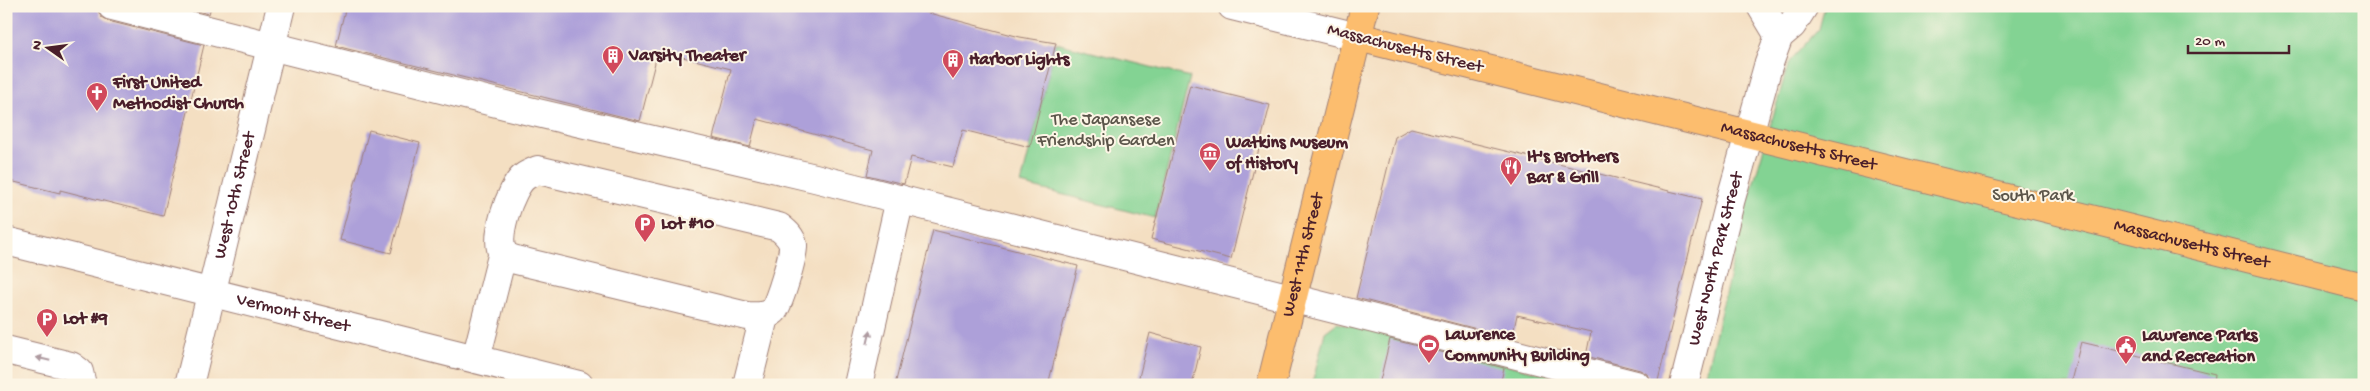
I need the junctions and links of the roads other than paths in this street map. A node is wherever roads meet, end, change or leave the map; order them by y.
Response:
1 (112, 6) edge
2 (281, 6) edge
3 (1232, 6) edge
4 (1366, 6) edge
5 (1761, 6) edge
6 (1804, 6) edge
7 (1779, 36) junction
8 (1358, 37) junction
9 (271, 46) junction
10 (1749, 134) junction
11 (900, 199) junction
12 (6, 241) edge
13 (503, 252) junction
14 (2364, 287) edge
15 (212, 292) junction
16 (1293, 298) junction
17 (764, 317) junction
18 (6, 350) edge
19 (476, 359) junction
20 (82, 385) edge
21 (189, 385) edge
22 (580, 385) edge
23 (747, 385) edge
24 (858, 385) edge
25 (1271, 385) edge
26 (1636, 385) edge
27 (1684, 385) edge

1 - 9 street
2 - 9 street, West 10th Street
3 - 8 street, Massachusetts Street
4 - 8 main road, West 11th Street
5 - 7 street
6 - 7 street
7 - 10 street, West North Park Street
8 - 10 main road, Massachusetts Street
8 - 16 main road, West 11th Street
9 - 11 street
9 - 15 street, West 10th Street
10 - 14 main road, Massachusetts Street
10 - 27 street, West North Park Street
11 - 16 street
24 -> 11 street
12 - 15 street, Vermont Street
13 - 17 street
13 - 17 street
13 - 19 street
15 - 19 street, Vermont Street
15 - 21 street, West 10th Street
16 - 25 main road, West 11th Street
16 - 26 street
17 - 23 street
20 -> 18 street
19 - 22 street, Vermont Street

